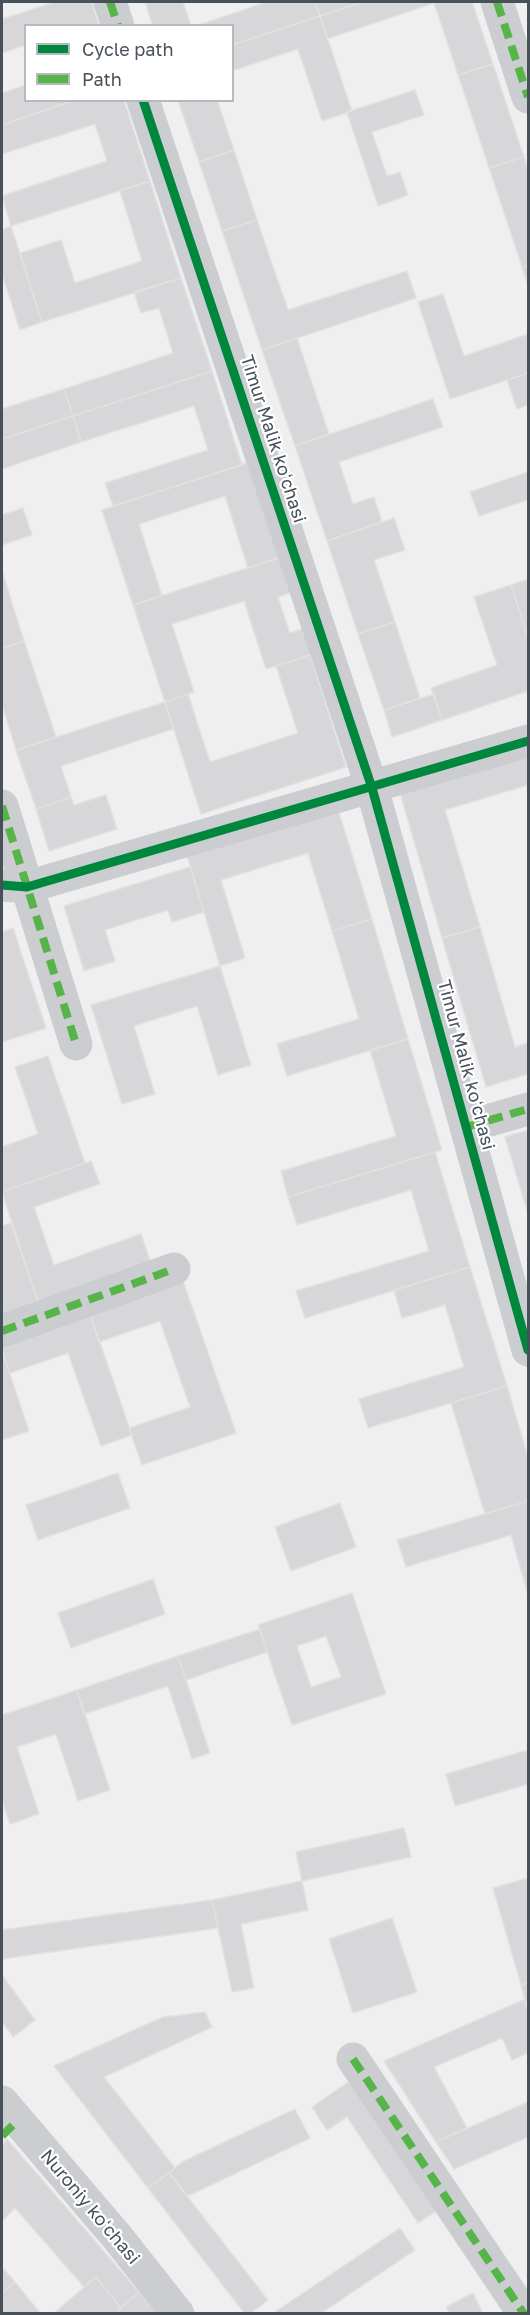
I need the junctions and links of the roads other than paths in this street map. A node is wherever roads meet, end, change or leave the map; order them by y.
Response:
1 (110, 2) edge
2 (497, 2) edge
3 (117, 24) edge
4 (528, 97) edge
5 (144, 102) edge
6 (528, 741) edge
7 (372, 788) junction
8 (2, 806) edge
9 (14, 886) edge
10 (76, 1044) dead end
11 (528, 1109) edge
12 (466, 1127) junction
13 (174, 1269) dead end
14 (2, 1330) edge
15 (528, 1350) edge
16 (353, 2059) dead end
17 (7, 2120) edge
18 (178, 2313) edge
19 (524, 2313) edge

1 - 3 street
2 - 4 street
5 - 7 street, Timur Malik koʻchasi
6 - 7 street
7 - 9 street
7 - 12 street, Timur Malik koʻchasi
8 - 9 street
9 - 10 street
11 - 12 street, Timur Malik koʻchasi
12 - 15 street, Timur Malik koʻchasi
13 - 14 street
16 - 19 street
17 - 18 street, Nuroniy koʻchasi

